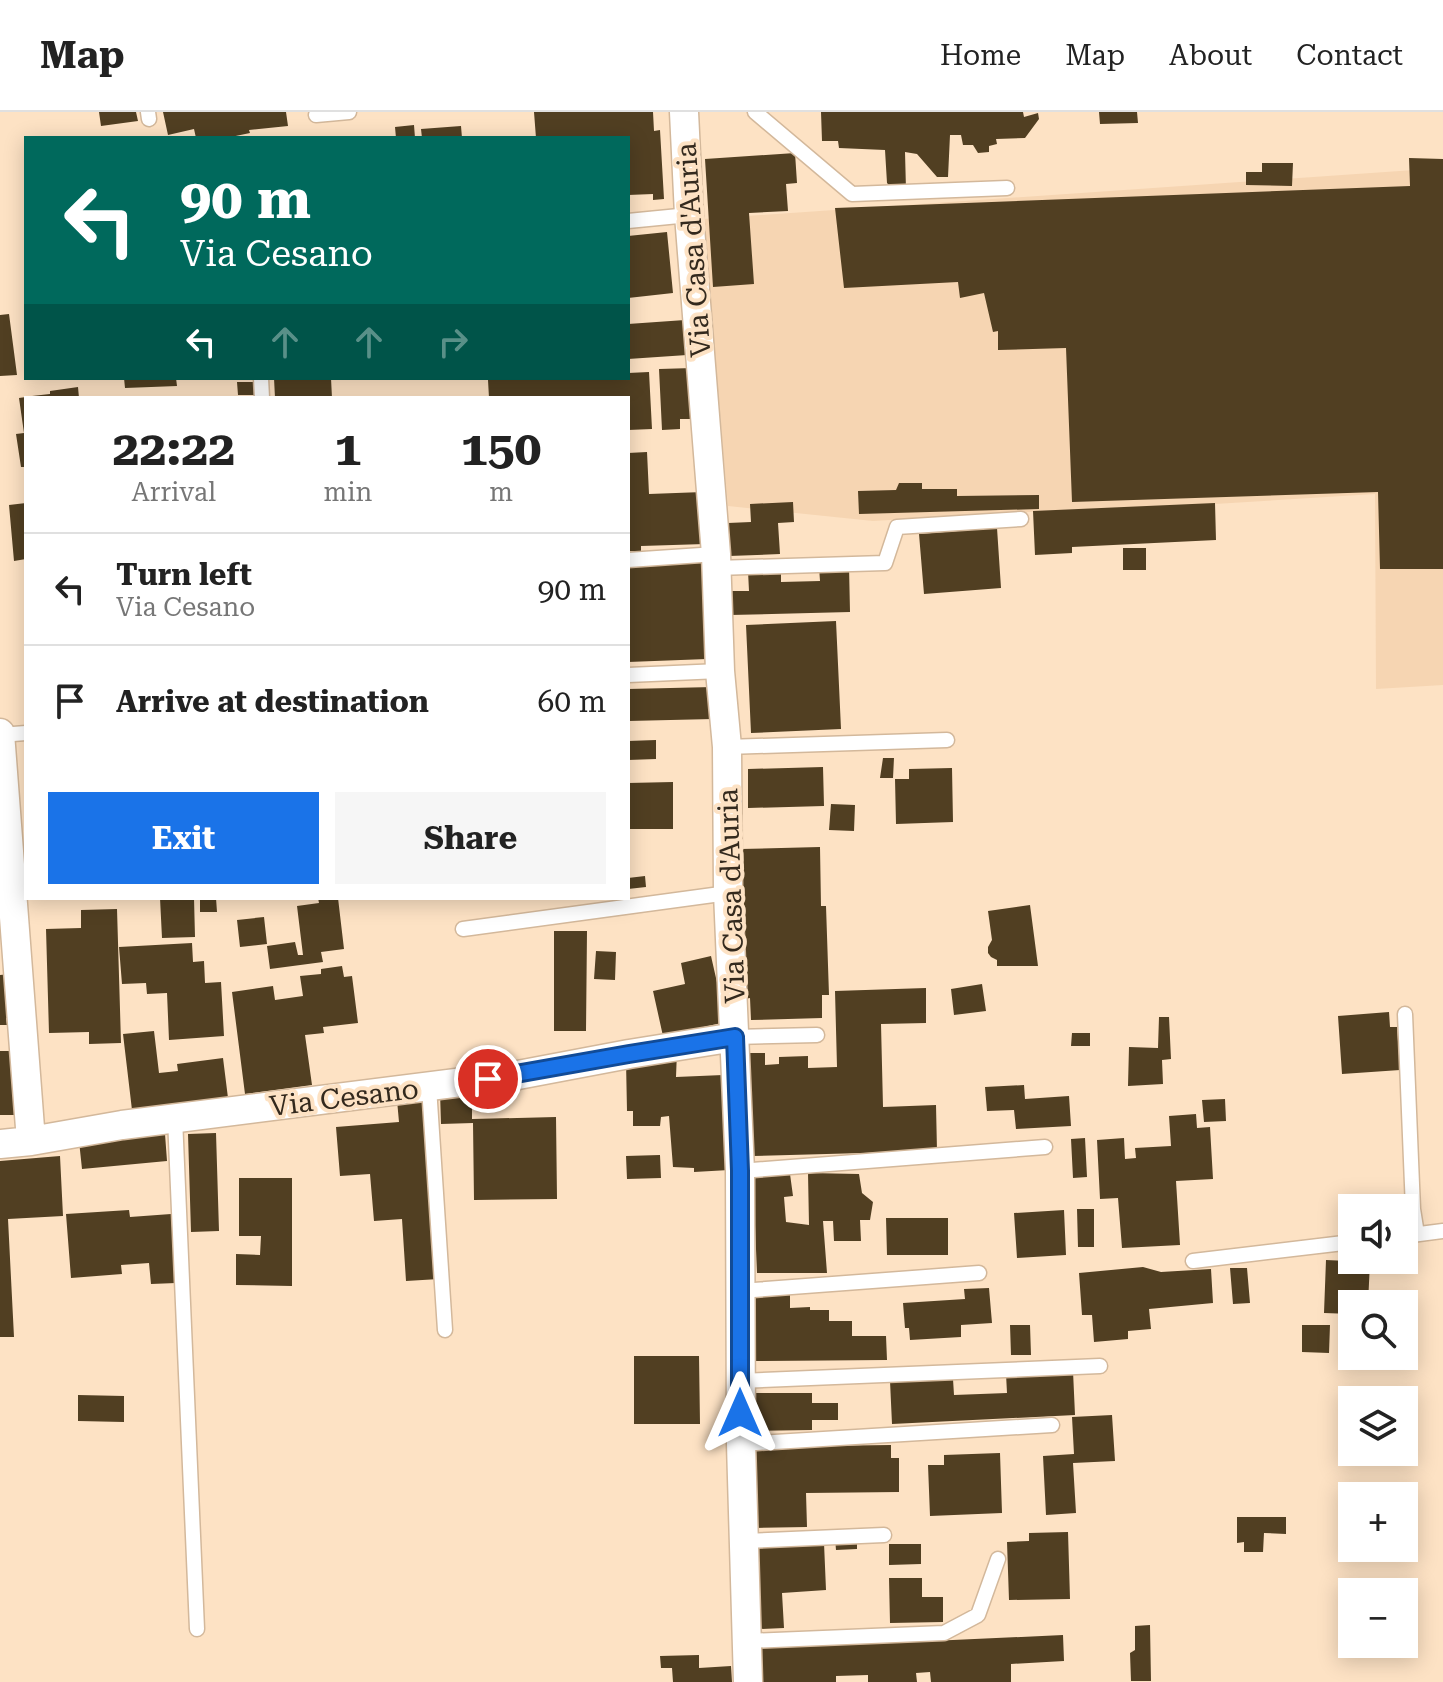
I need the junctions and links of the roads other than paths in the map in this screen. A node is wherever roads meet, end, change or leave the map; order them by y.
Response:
1 (349, 112) edge
2 (684, 112) edge
3 (755, 112) edge
4 (316, 115) dead end
5 (1007, 188) dead end
6 (689, 215) junction
7 (630, 221) edge
8 (1021, 519) dead end
9 (630, 560) edge
10 (716, 561) junction
11 (720, 671) junction
12 (630, 675) edge
13 (24, 733) edge
14 (0, 734) edge
15 (947, 740) dead end
16 (727, 747) junction
17 (728, 893) junction
18 (463, 929) dead end
19 (1405, 1014) dead end
20 (817, 1035) dead end
21 (735, 1037) junction
22 (429, 1087) junction
23 (175, 1118) junction
24 (31, 1141) junction
25 (0, 1144) edge
26 (1045, 1147) dead end
27 (740, 1171) junction
28 (1412, 1194) edge
29 (1443, 1231) edge
30 (1418, 1234) edge
31 (1338, 1244) edge
32 (1193, 1261) dead end
33 (979, 1273) dead end
34 (740, 1291) junction
35 (445, 1330) dead end
36 (1100, 1366) dead end
37 (740, 1381) junction
38 (1052, 1425) dead end
39 (741, 1444) junction
40 (884, 1535) dead end
41 (744, 1541) junction
42 (998, 1559) dead end
43 (197, 1629) dead end
44 (747, 1641) junction
45 (748, 1682) edge

1 - 4 lane
2 - 6 street, Via Casa d'Auria
3 - 5 lane
6 - 7 lane
6 - 10 street, Via Casa d'Auria
8 - 10 lane
9 - 10 lane
10 - 11 street, Via Casa d'Auria
11 - 12 lane
11 - 16 street, Via Casa d'Auria
13 - 14 lane
14 - 24 street
15 - 16 lane
16 - 17 street, Via Casa d'Auria
17 - 18 lane
17 - 21 street, Via Casa d'Auria
19 - 28 lane
20 - 21 lane
21 - 22 street, Via Cesano
21 - 27 street, Via Casa d'Auria
22 - 23 street, Via Cesano
22 - 35 lane
23 - 24 street, Via Cesano
23 - 43 lane
24 - 25 street, Via Cesano
26 - 27 lane
27 - 34 street, Via Casa d'Auria
29 - 30 lane
31 - 32 lane
33 - 34 lane
34 - 37 street, Via Casa d'Auria
36 - 37 lane
37 - 39 street, Via Casa d'Auria
38 - 39 lane
39 - 41 street, Via Casa d'Auria
40 - 41 lane
41 - 44 street, Via Casa d'Auria
42 - 44 lane
44 - 45 street, Via Casa d'Auria

